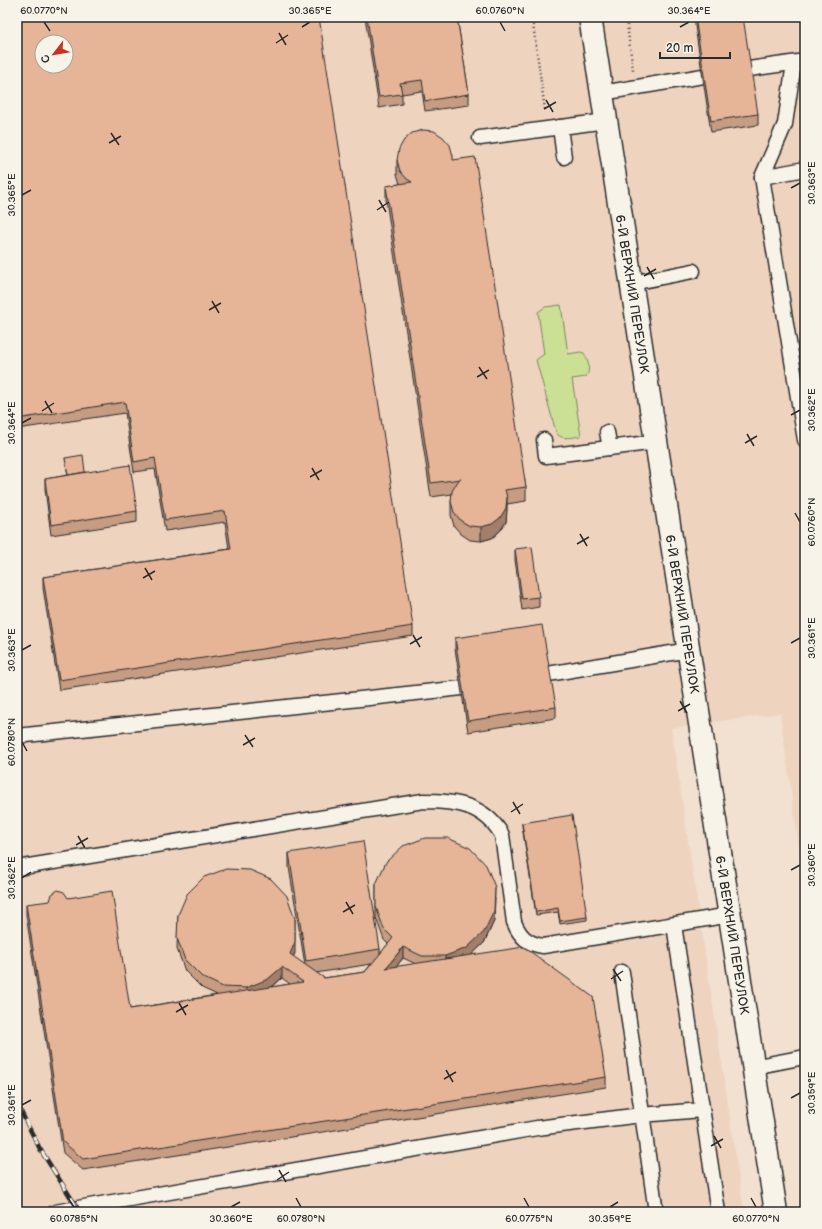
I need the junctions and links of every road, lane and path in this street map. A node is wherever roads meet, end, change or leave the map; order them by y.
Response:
1 (532, 17) edge
2 (590, 17) edge
3 (626, 17) edge
4 (799, 62) edge
5 (749, 69) edge
6 (702, 76) edge
7 (636, 88) junction
8 (602, 93) junction
9 (606, 121) junction
10 (554, 128) junction
11 (480, 138) dead end
12 (564, 157) dead end
13 (805, 169) edge
14 (762, 177) junction
15 (693, 271) dead end
16 (632, 283) junction
17 (607, 432) dead end
18 (544, 440) dead end
19 (805, 440) edge
20 (656, 442) junction
21 (610, 448) junction
22 (689, 650) junction
23 (548, 674) edge
24 (462, 688) edge
25 (17, 736) edge
26 (17, 868) edge
27 (730, 915) junction
28 (674, 925) junction
29 (622, 972) dead end
30 (805, 1057) edge
31 (754, 1067) junction
32 (702, 1110) junction
33 (641, 1115) junction
34 (55, 1212) edge
35 (656, 1212) edge
36 (718, 1212) edge
37 (776, 1212) edge

1 - 10 path
2 - 8 street, 6-Й ВЕРХНИЙ ПЕРЕУЛОК
3 - 7 path
4 - 5 lane
4 - 14 lane
6 - 7 lane
7 - 8 lane
8 - 9 street, 6-Й ВЕРХНИЙ ПЕРЕУЛОК
9 - 10 lane
9 - 16 street, 6-Й ВЕРХНИЙ ПЕРЕУЛОК
10 - 11 lane
10 - 12 lane
13 - 14 lane
14 - 19 lane
15 - 16 lane
16 - 20 street, 6-Й ВЕРХНИЙ ПЕРЕУЛОК
17 - 21 lane
18 - 21 lane
20 - 21 lane
20 - 22 street, 6-Й ВЕРХНИЙ ПЕРЕУЛОК
22 - 23 lane
22 - 27 street, 6-Й ВЕРХНИЙ ПЕРЕУЛОК
24 - 25 lane
26 - 28 lane
27 - 28 lane
27 - 31 street, 6-Й ВЕРХНИЙ ПЕРЕУЛОК
28 - 32 lane
29 - 33 lane
30 - 31 lane
31 - 37 street, 6-Й ВЕРХНИЙ ПЕРЕУЛОК
32 - 33 lane
32 - 36 lane
33 - 34 lane
33 - 35 lane

